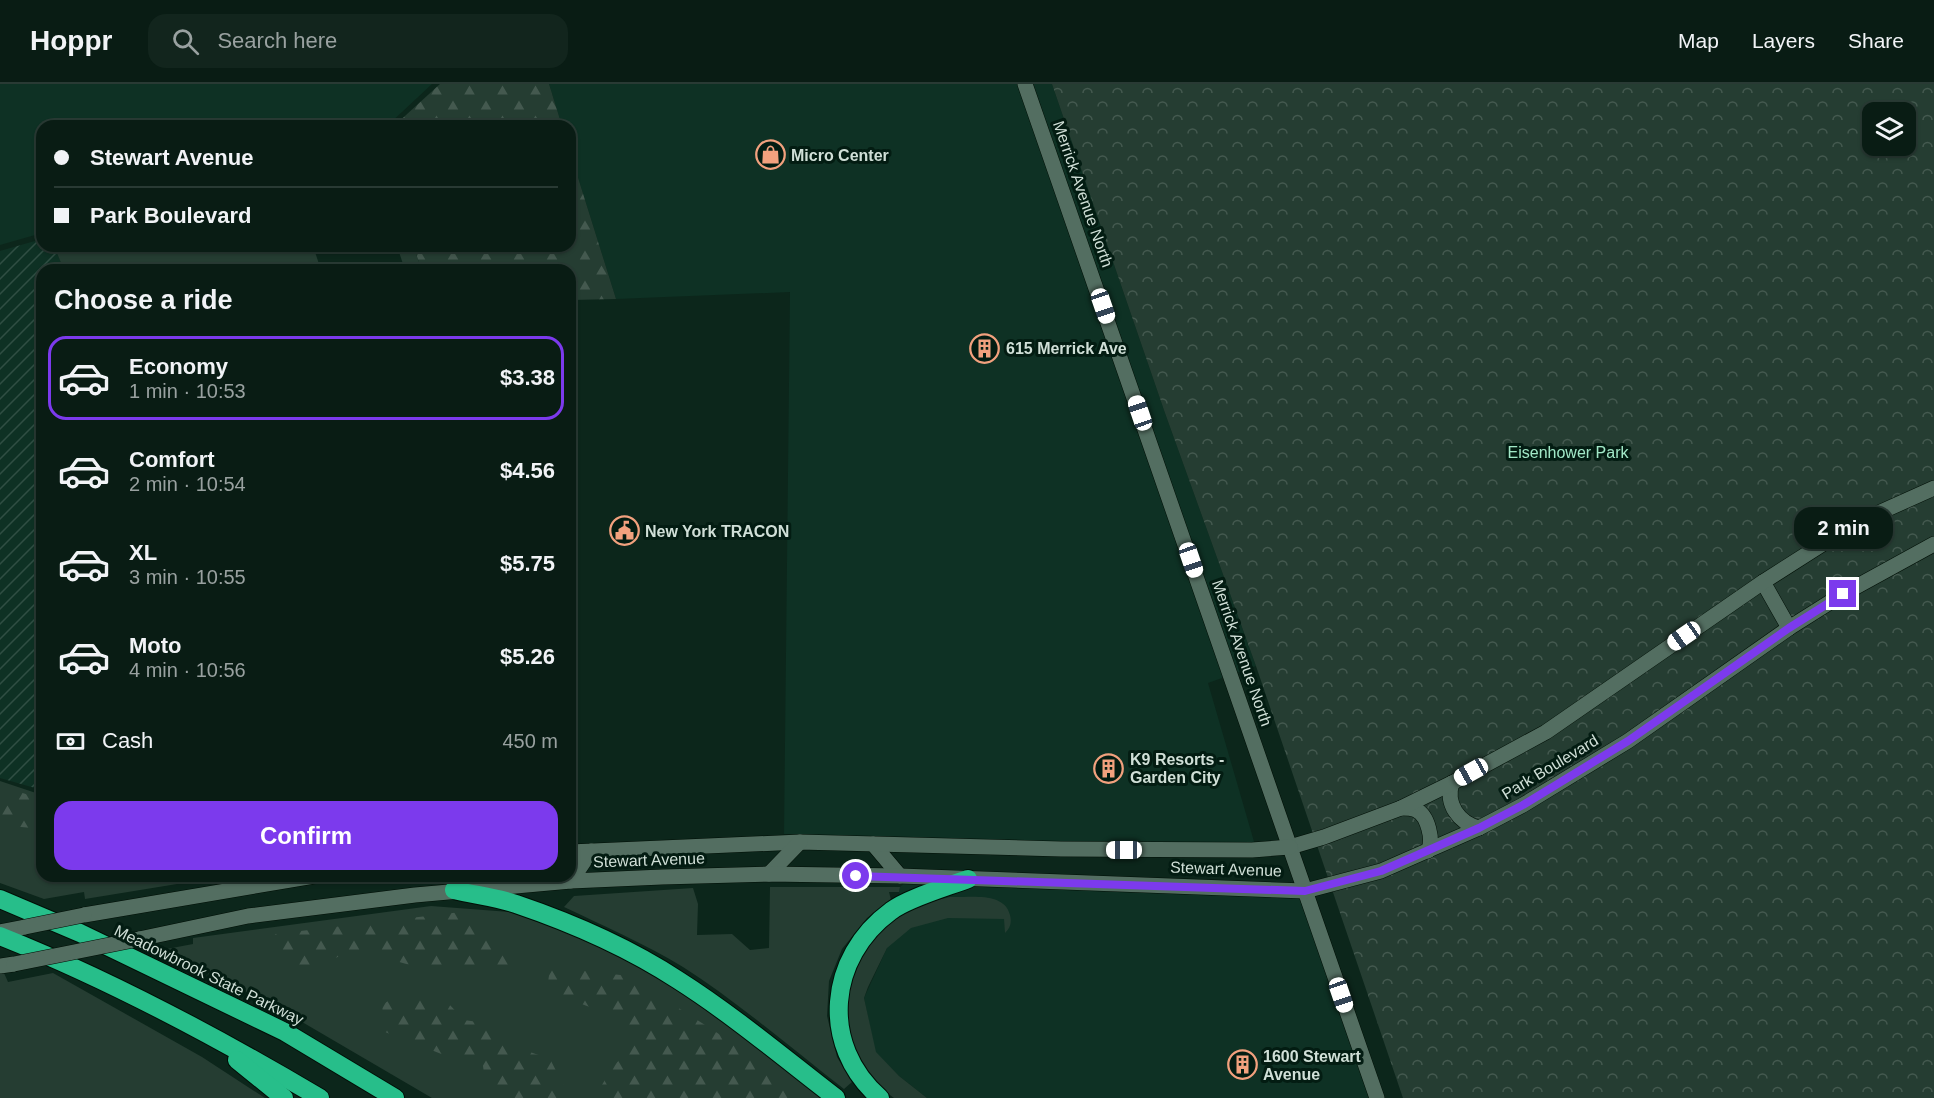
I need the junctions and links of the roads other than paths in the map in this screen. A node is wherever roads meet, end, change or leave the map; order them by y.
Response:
1 (1025, 84) edge
2 (1934, 488) edge
3 (1934, 544) edge
4 (1763, 582) junction
5 (1789, 628) junction
6 (1452, 783) junction
7 (1401, 808) junction
8 (1479, 828) junction
9 (800, 842) junction
10 (873, 844) junction
11 (1290, 847) junction
12 (591, 851) junction
13 (1428, 851) junction
14 (576, 852) edge
15 (576, 871) edge
16 (769, 874) junction
17 (900, 876) junction
18 (576, 879) edge
19 (968, 879) junction
20 (279, 882) edge
21 (538, 882) edge
22 (454, 890) junction
23 (1305, 891) junction
24 (0, 899) edge
25 (0, 934) edge
26 (7, 965) edge
27 (203, 1032) junction
28 (284, 1098) edge
29 (320, 1098) edge
30 (395, 1098) edge
31 (836, 1098) edge
32 (880, 1098) edge
33 (1377, 1098) edge

1 - 11 main road, Merrick Avenue North
2 - 4 main road, Park Boulevard
3 - 5 main road, Park Boulevard
4 - 5 main road
4 - 6 main road, Park Boulevard
5 - 8 main road, Park Boulevard
6 - 7 main road, Park Boulevard
6 - 8 main road
7 - 11 main road, Park Boulevard
7 - 13 main road
8 - 13 main road, Park Boulevard
9 - 10 main road, Stewart Avenue
9 - 12 main road, Stewart Avenue
9 - 16 main road
10 - 11 main road, Stewart Avenue
10 - 17 main road
11 - 23 main road, Merrick Avenue North
12 - 14 main road, Stewart Avenue
12 - 15 main road
13 - 23 main road, Park Boulevard
16 - 17 main road, Stewart Avenue
16 - 18 main road, Stewart Avenue
17 - 19 main road, Stewart Avenue
19 - 23 main road, Stewart Avenue
19 - 32 highway
20 - 25 main road, bridge
21 - 22 main road, Stewart Avenue
22 - 26 main road, Stewart Avenue, bridge
22 - 31 highway
23 - 33 main road, Merrick Avenue North
24 - 30 highway, Meadowbrook State Parkway
25 - 27 highway
27 - 28 highway
27 - 29 highway

